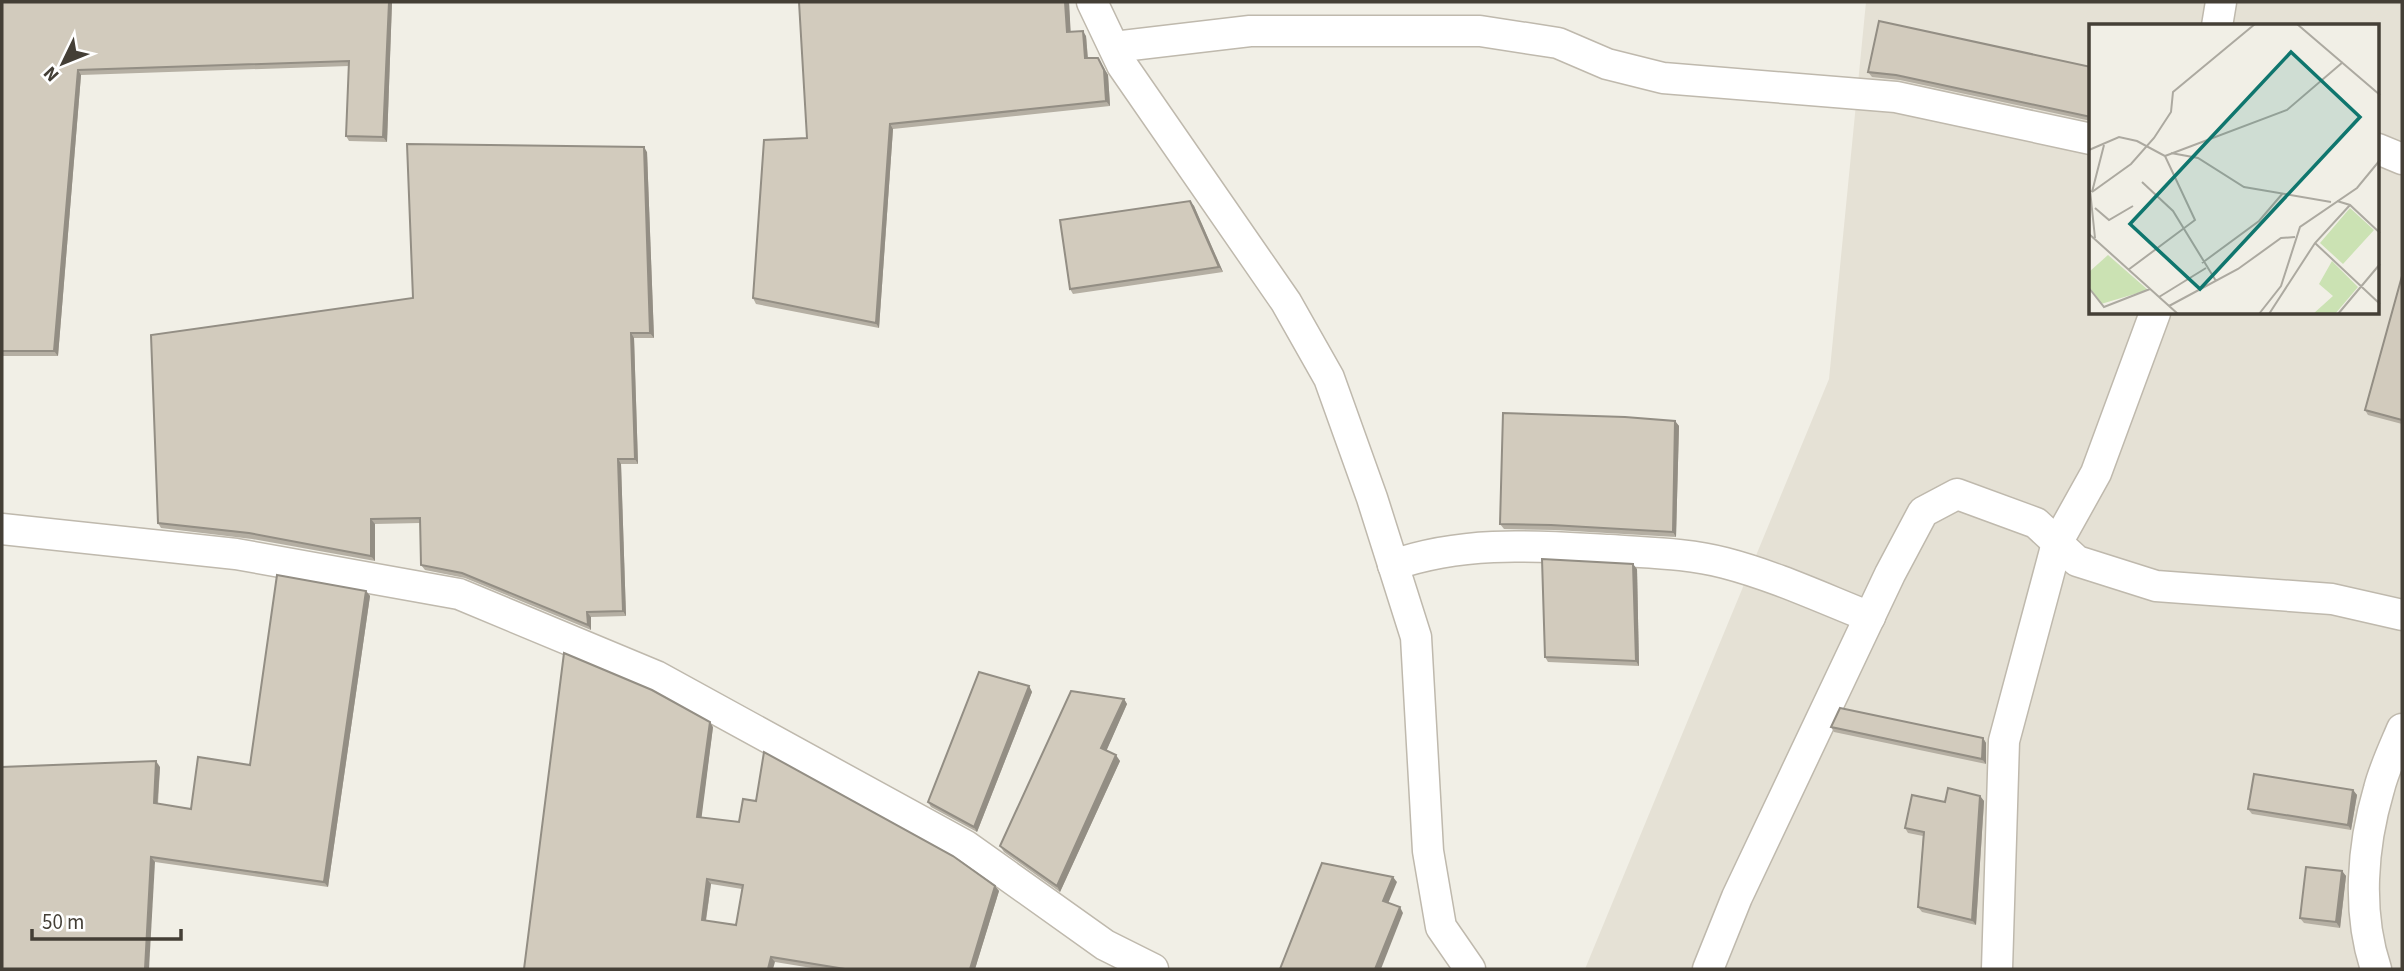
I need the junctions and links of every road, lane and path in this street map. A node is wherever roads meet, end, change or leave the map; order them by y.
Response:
1 (1092, 2) edge
2 (2221, 2) edge
3 (2217, 24) edge
4 (1114, 47) junction
5 (2089, 139) edge
6 (2380, 150) edge
7 (2402, 159) edge
8 (2154, 315) edge
9 (2, 529) edge
10 (2057, 543) junction
11 (1393, 565) junction
12 (2402, 615) edge
13 (1870, 617) junction
14 (2402, 729) edge
15 (1153, 969) edge
16 (1470, 969) edge
17 (1708, 969) edge
18 (1997, 969) edge
19 (2376, 969) edge

1 - 4 street
2 - 3 street
4 - 5 street
4 - 11 street
6 - 7 street
8 - 10 street
9 - 15 street
10 - 12 street
10 - 13 street
10 - 18 street
11 - 13 street
11 - 16 street
13 - 17 street
14 - 19 street

